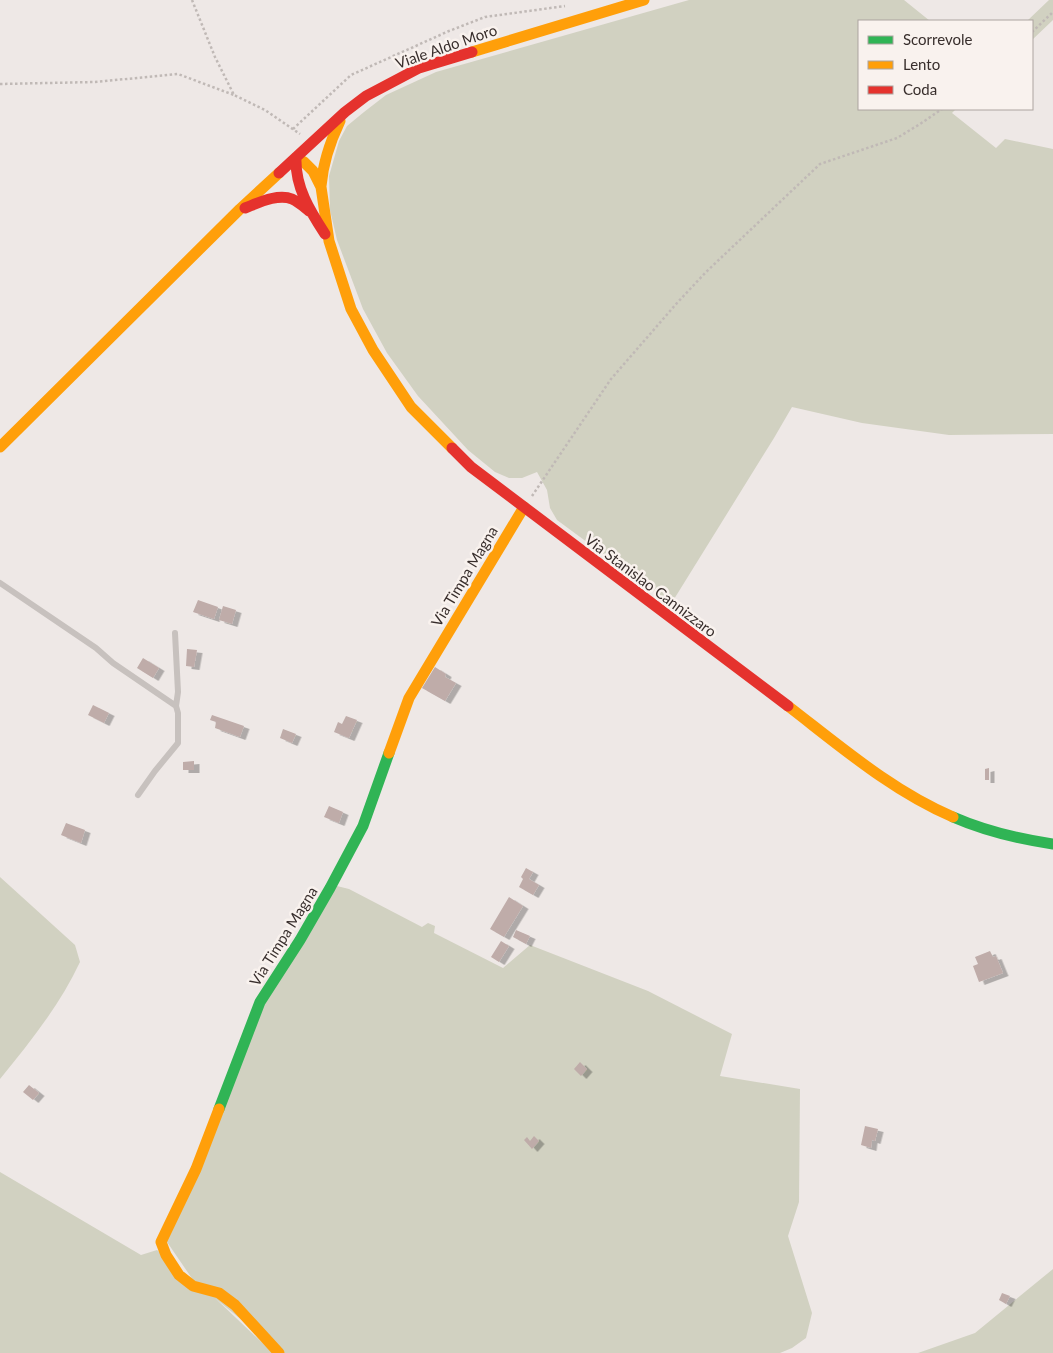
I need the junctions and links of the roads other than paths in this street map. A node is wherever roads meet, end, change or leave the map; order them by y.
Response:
1 (644, 0) edge
2 (344, 112) junction
3 (296, 158) junction
4 (321, 187) junction
5 (240, 209) junction
6 (309, 211) junction
7 (329, 241) junction
8 (0, 446) edge
9 (524, 507) junction
10 (0, 583) edge
11 (175, 633) dead end
12 (176, 706) junction
13 (138, 795) dead end
14 (1053, 844) edge
15 (279, 1353) edge

1 - 2 street, Viale Aldo Moro
2 - 3 street, Viale Aldo Moro
2 - 4 street
3 - 4 street
3 - 5 street, Viale Aldo Moro
3 - 6 street
4 - 7 street
5 - 6 street
5 - 8 street, Viale Aldo Moro
6 - 7 street
7 - 9 street, Via Stanislao Cannizzaro
9 - 14 street, Via Stanislao Cannizzaro
9 - 15 street, Via Timpa Magna
10 - 12 lane
11 - 12 lane
12 - 13 lane

